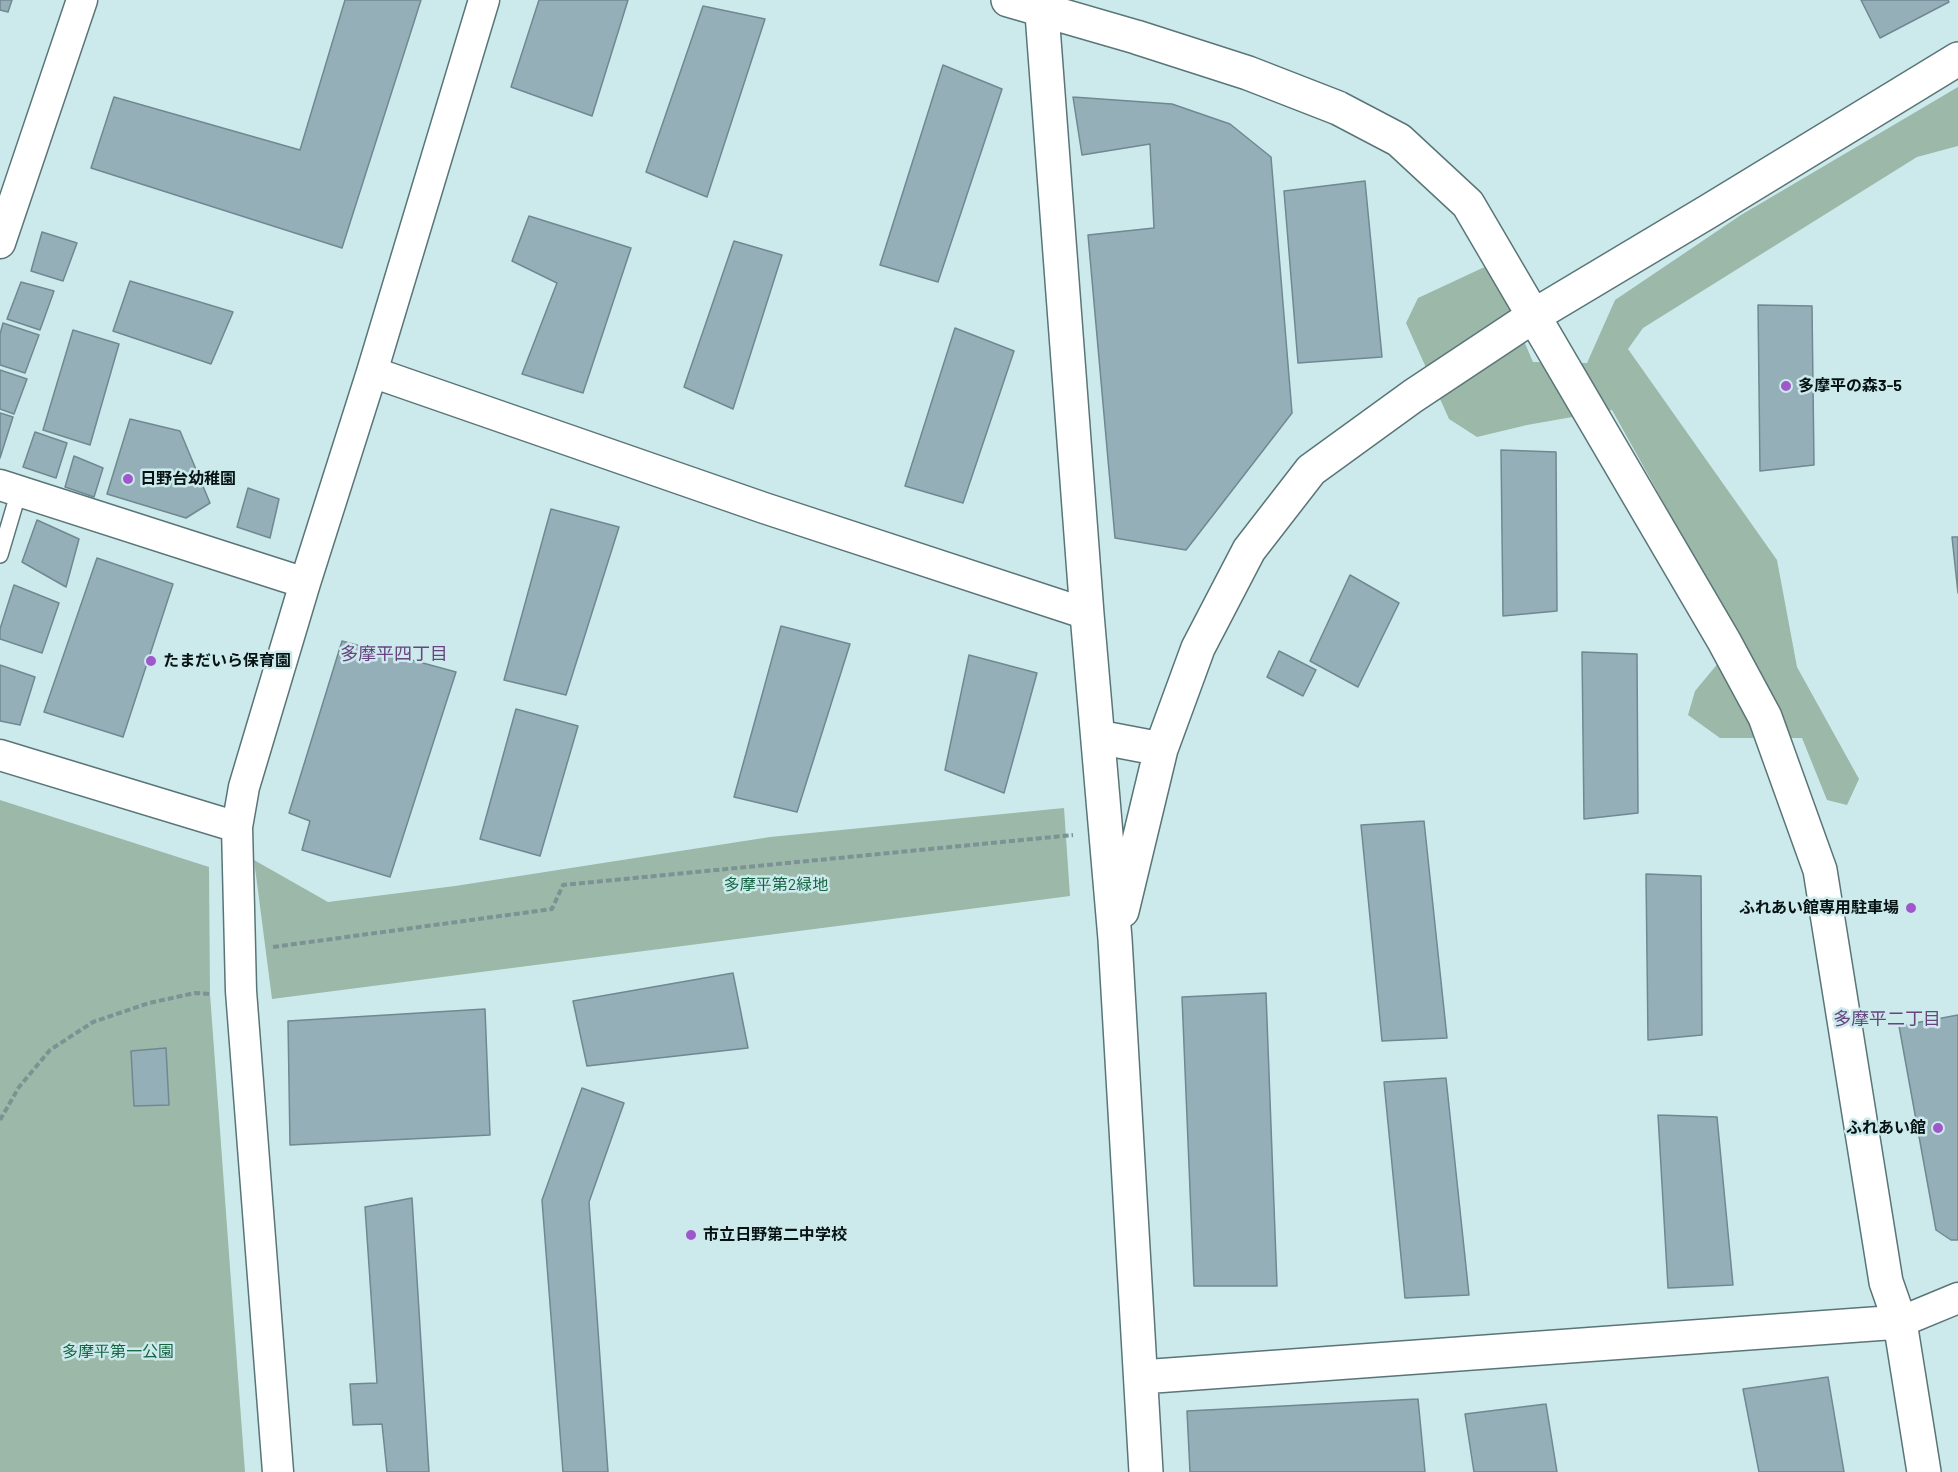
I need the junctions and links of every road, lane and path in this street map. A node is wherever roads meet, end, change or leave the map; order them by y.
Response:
1 (82, 0) edge
2 (484, 0) edge
3 (1008, 0) edge
4 (1042, 5) edge
5 (1958, 59) edge
6 (0, 243) edge
7 (1534, 315) junction
8 (372, 372) junction
9 (9, 488) edge
10 (0, 555) edge
11 (306, 583) junction
12 (1087, 614) junction
13 (1098, 737) junction
14 (1161, 749) junction
15 (0, 755) edge
16 (237, 827) junction
17 (1106, 831) junction
18 (1115, 939) junction
19 (239, 951) junction
20 (241, 991) junction
21 (0, 1120) edge
22 (1958, 1298) edge
23 (1900, 1322) junction
24 (1141, 1377) junction
25 (278, 1472) edge
26 (1146, 1472) edge
27 (1923, 1472) edge

1 - 6 street
2 - 8 street
3 - 4 street
4 - 7 street
4 - 12 street
5 - 7 street
7 - 14 street
7 - 23 street
8 - 11 street
8 - 12 street
9 - 10 lane
9 - 11 street
11 - 16 street
12 - 13 street
13 - 14 street
13 - 17 street
14 - 18 street
15 - 16 street
16 - 19 street
17 - 18 street
17 - 19 path
18 - 24 street
19 - 20 street
20 - 21 path
20 - 25 street
22 - 23 street
23 - 24 street
23 - 27 street
24 - 26 street

